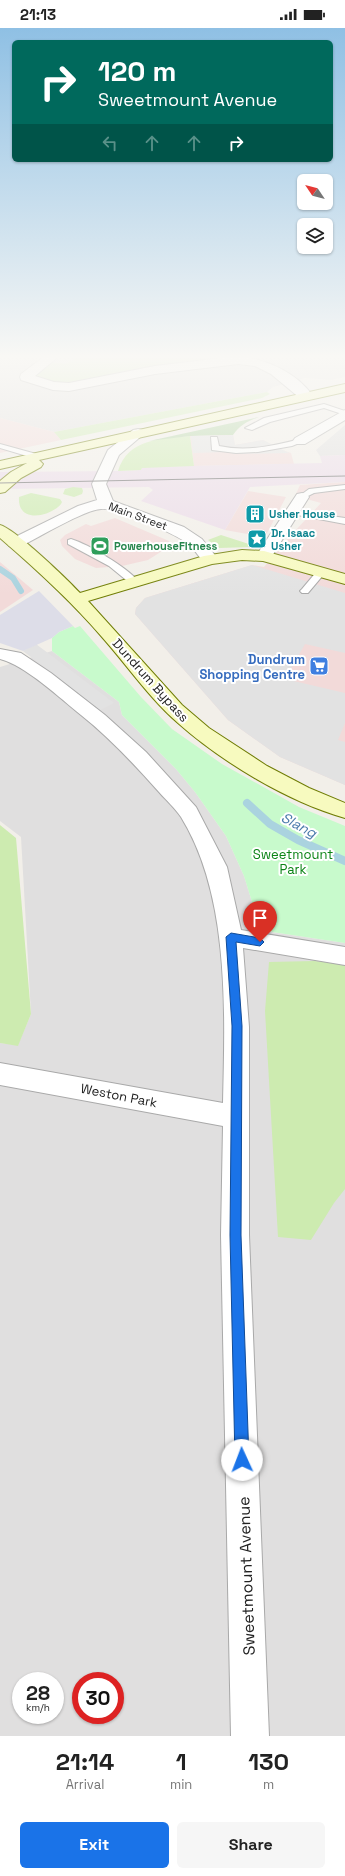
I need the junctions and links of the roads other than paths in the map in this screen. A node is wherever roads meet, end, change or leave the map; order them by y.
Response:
1 (126, 436) edge
2 (135, 436) edge
3 (309, 436) edge
4 (214, 439) dead end
5 (300, 441) joint
6 (0, 446) edge
7 (80, 446) junction
8 (37, 457) junction
9 (2, 464) edge
10 (345, 487) edge
11 (0, 489) edge
12 (302, 497) joint
13 (106, 504) junction
14 (292, 512) junction
15 (345, 521) edge
16 (4, 534) edge
17 (71, 542) dead end
18 (264, 556) junction
19 (210, 559) junction
20 (321, 572) junction
21 (345, 579) edge
22 (134, 582) junction
23 (305, 591) dead end
24 (77, 600) junction
25 (0, 654) edge
26 (345, 811) edge
27 (231, 937) junction
28 (345, 956) edge
29 (0, 1074) edge
30 (237, 1117) junction
31 (250, 1736) edge

1 - 7 main road
2 - 13 street
3 - 5 street
4 - 5 lane
6 - 8 lane
7 - 8 main road
7 - 11 main road
8 - 9 main road
10 - 12 lane
12 - 14 street
13 - 16 street, Main Street
13 - 19 street, Main Street
14 - 15 lane
14 - 18 street
16 - 24 main road, Dundrum Bypass
17 - 22 lane
18 - 19 main road
18 - 20 main road
19 - 22 main road
20 - 21 main road
20 - 23 lane
22 - 24 main road
24 - 26 main road, Dundrum Bypass
25 - 27 street, Sweetmount Avenue
27 - 28 street
27 - 30 street, Sweetmount Avenue
29 - 30 street, Weston Park
30 - 31 street, Sweetmount Avenue

